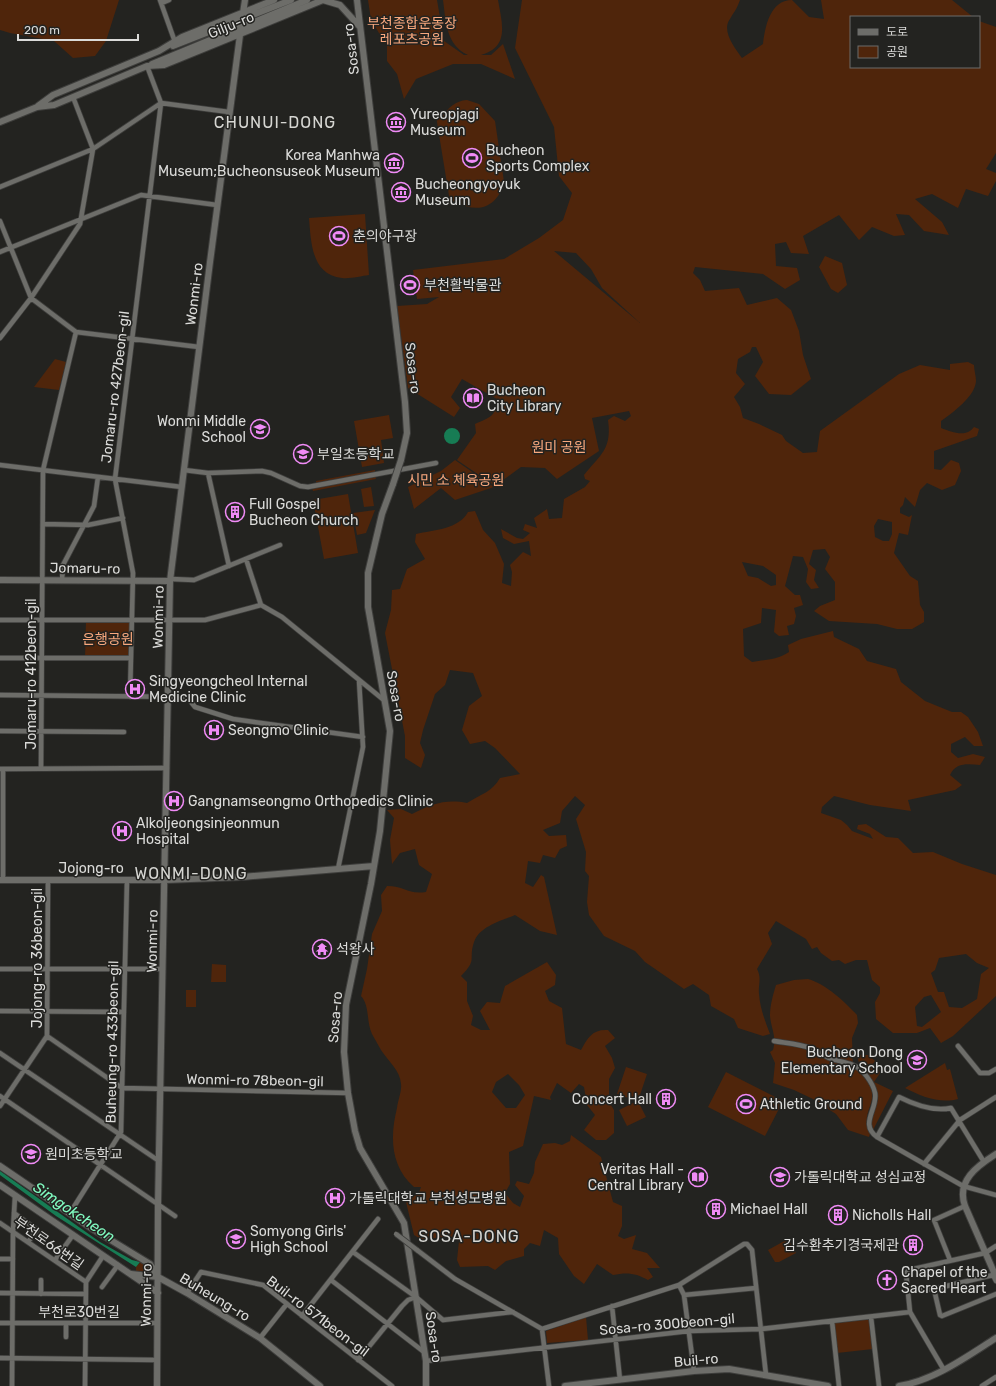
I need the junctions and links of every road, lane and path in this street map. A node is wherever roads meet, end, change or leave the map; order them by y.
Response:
1 (169, 0) edge
2 (245, 0) edge
3 (274, 0) edge
4 (291, 0) edge
5 (307, 0) edge
6 (323, 0) edge
7 (316, 1) edge
8 (358, 1) edge
9 (161, 2) edge
10 (243, 13) junction
11 (360, 28) junction
12 (240, 35) junction
13 (229, 39) junction
14 (175, 42) junction
15 (239, 47) junction
16 (159, 51) junction
17 (147, 66) junction
18 (79, 85) junction
19 (82, 93) junction
20 (73, 97) junction
21 (161, 103) junction
22 (37, 107) junction
23 (230, 112) junction
24 (0, 122) edge
25 (93, 149) junction
26 (0, 187) edge
27 (150, 195) junction
28 (217, 205) junction
29 (81, 219) junction
30 (0, 221) edge
31 (11, 248) junction
32 (0, 252) edge
33 (31, 298) junction
34 (76, 332) junction
35 (0, 338) edge
36 (132, 340) junction
37 (199, 347) junction
38 (436, 463) dead end
39 (0, 465) edge
40 (43, 470) junction
41 (184, 470) junction
42 (208, 473) junction
43 (98, 477) junction
44 (115, 479) junction
45 (182, 487) junction
46 (122, 518) junction
47 (42, 524) junction
48 (85, 525) junction
49 (280, 545) dead end
50 (246, 559) junction
51 (229, 566) junction
52 (0, 580) edge
53 (42, 580) junction
54 (62, 580) junction
55 (171, 580) junction
56 (133, 581) junction
57 (261, 605) junction
58 (0, 620) edge
59 (41, 620) junction
60 (132, 621) junction
61 (170, 621) junction
62 (0, 658) edge
63 (41, 658) junction
64 (131, 658) junction
65 (359, 680) junction
66 (0, 695) edge
67 (41, 696) junction
68 (130, 697) junction
69 (168, 697) junction
70 (385, 701) junction
71 (0, 731) edge
72 (42, 731) junction
73 (124, 732) dead end
74 (363, 737) junction
75 (1, 768) edge
76 (41, 768) junction
77 (167, 768) junction
78 (374, 866) junction
79 (338, 869) junction
80 (1, 880) edge
81 (48, 880) junction
82 (127, 880) junction
83 (165, 880) junction
84 (0, 969) edge
85 (48, 969) junction
86 (124, 969) junction
87 (163, 969) junction
88 (48, 1010) junction
89 (0, 1011) edge
90 (124, 1012) junction
91 (47, 1036) junction
92 (774, 1041) dead end
93 (958, 1046) dead end
94 (0, 1053) edge
95 (24, 1069) junction
96 (996, 1069) edge
97 (122, 1088) junction
98 (161, 1089) junction
99 (348, 1093) junction
100 (996, 1097) edge
101 (2, 1098) edge
102 (0, 1106) edge
103 (960, 1120) junction
104 (120, 1136) junction
105 (877, 1138) junction
106 (996, 1154) edge
107 (159, 1161) junction
108 (984, 1162) junction
109 (924, 1164) junction
110 (102, 1165) junction
111 (0, 1166) edge
112 (0, 1185) edge
113 (963, 1186) junction
114 (996, 1195) edge
115 (15, 1196) junction
116 (158, 1204) junction
117 (965, 1206) junction
118 (14, 1213) junction
119 (70, 1214) junction
120 (175, 1216) dead end
121 (378, 1219) dead end
122 (0, 1223) edge
123 (13, 1231) junction
124 (396, 1234) dead end
125 (73, 1235) junction
126 (28, 1242) junction
127 (996, 1246) edge
128 (353, 1252) junction
129 (985, 1253) junction
130 (103, 1256) junction
131 (0, 1259) edge
132 (13, 1259) junction
133 (55, 1260) junction
134 (950, 1260) junction
135 (118, 1265) junction
136 (131, 1274) junction
137 (994, 1274) edge
138 (158, 1277) junction
139 (41, 1280) dead end
140 (331, 1280) junction
141 (996, 1281) edge
142 (86, 1282) junction
143 (679, 1285) junction
144 (102, 1287) dead end
145 (756, 1288) junction
146 (934, 1289) junction
147 (908, 1290) junction
148 (187, 1292) junction
149 (158, 1293) junction
150 (0, 1294) edge
151 (13, 1294) junction
152 (41, 1294) junction
153 (86, 1294) junction
154 (996, 1294) edge
155 (684, 1295) junction
156 (416, 1297) junction
157 (286, 1305) junction
158 (612, 1306) junction
159 (513, 1312) junction
160 (910, 1312) junction
161 (302, 1316) junction
162 (871, 1317) junction
163 (832, 1321) junction
164 (0, 1323) edge
165 (13, 1323) junction
166 (66, 1323) junction
167 (86, 1323) junction
168 (157, 1324) junction
169 (388, 1325) junction
170 (542, 1329) junction
171 (761, 1329) junction
172 (689, 1331) junction
173 (66, 1337) dead end
174 (260, 1338) junction
175 (996, 1338) edge
176 (616, 1339) junction
177 (545, 1347) junction
178 (424, 1352) junction
179 (0, 1358) edge
180 (12, 1358) junction
181 (85, 1359) junction
182 (157, 1360) junction
183 (358, 1360) junction
184 (426, 1360) junction
185 (944, 1370) junction
186 (694, 1371) junction
187 (766, 1375) junction
188 (996, 1377) edge
189 (620, 1380) junction
190 (12, 1386) edge
191 (85, 1386) edge
192 (157, 1386) edge
193 (320, 1386) edge
194 (392, 1386) edge
195 (426, 1386) edge
196 (549, 1386) edge
197 (565, 1386) edge
198 (828, 1386) edge
199 (839, 1386) edge
200 (879, 1386) edge
201 (899, 1386) edge
202 (982, 1386) edge

1 - 9 street
2 - 10 street
3 - 10 street, Gilju-ro
4 - 16 street, Gilju-ro
5 - 17 street, Gilju-ro
6 - 7 street, Gilju-ro
6 - 11 street
7 - 12 street, Gilju-ro
8 - 11 street, Sosa-ro
9 - 14 street
10 - 14 street, Gilju-ro
11 - 70 street, Sosa-ro, bridge
12 - 13 street, Gilju-ro
12 - 15 street, Wonmi-ro
13 - 15 street
13 - 17 street, Gilju-ro
14 - 16 street, Gilju-ro
15 - 23 street, Wonmi-ro
16 - 18 street, Gilju-ro
17 - 19 street, Gilju-ro
17 - 21 street
18 - 19 street
18 - 22 street, Gilju-ro
19 - 20 street, Gilju-ro
20 - 22 street, Gilju-ro
20 - 25 street
21 - 23 street
21 - 25 street
21 - 27 street, Jomaru-ro 427beon-gil
22 - 24 street, Gilju-ro
23 - 28 street, Wonmi-ro
25 - 26 street
25 - 29 street
27 - 28 street
27 - 29 street
27 - 36 street, Jomaru-ro 427beon-gil
28 - 37 street, Wonmi-ro
29 - 31 street
29 - 33 street
30 - 31 street
31 - 32 street
31 - 33 street
33 - 34 street
33 - 35 street
34 - 36 street
34 - 40 street, Jomaru-ro 412beon-gil
36 - 37 street
36 - 44 street, Jomaru-ro 427beon-gil
37 - 41 street, Wonmi-ro
38 - 42 street
39 - 40 street
40 - 43 street
40 - 47 street, Jomaru-ro 412beon-gil
41 - 42 street
41 - 45 street, Wonmi-ro
42 - 51 street
43 - 44 street
43 - 48 street
44 - 45 street
44 - 46 street, Jomaru-ro 427beon-gil
45 - 55 street, Wonmi-ro
46 - 48 street
46 - 56 street, Jomaru-ro 427beon-gil
47 - 48 street
47 - 53 street, Jomaru-ro 412beon-gil
48 - 54 street
49 - 50 street
50 - 51 street
50 - 57 street
51 - 55 street
52 - 53 street, Jomaru-ro
53 - 54 street, Jomaru-ro
53 - 59 street, Jomaru-ro 412beon-gil
54 - 56 street, Jomaru-ro
55 - 56 street, Jomaru-ro
55 - 61 street, Wonmi-ro
56 - 60 street, Jomaru-ro 427beon-gil
57 - 61 street
57 - 65 street
58 - 59 street
59 - 60 street
59 - 63 street, Jomaru-ro 412beon-gil
60 - 61 street
60 - 64 street, Jomaru-ro 427beon-gil
61 - 69 street, Wonmi-ro
62 - 63 street
63 - 64 street
63 - 67 street, Jomaru-ro 412beon-gil
64 - 68 street, Jomaru-ro 427beon-gil
65 - 70 street
65 - 74 street
66 - 67 street
67 - 68 street
67 - 72 street, Jomaru-ro 412beon-gil
68 - 69 street
69 - 74 street
69 - 77 street, Wonmi-ro
70 - 78 street, Sosa-ro
71 - 72 street
72 - 73 street
72 - 76 street, Jomaru-ro 412beon-gil
74 - 79 street
75 - 76 street
75 - 80 street
76 - 77 street
77 - 83 street, Wonmi-ro
78 - 79 street, Jojong-ro
78 - 99 street, Sosa-ro
79 - 83 street, Jojong-ro
80 - 81 street, Jojong-ro
81 - 82 street, Jojong-ro
81 - 85 street, Jojong-ro 36beon-gil
82 - 83 street, Jojong-ro
82 - 86 street, Buheung-ro 433beon-gil
83 - 87 street, Wonmi-ro
84 - 85 street
85 - 86 street
85 - 88 street, Jojong-ro 36beon-gil
86 - 87 street
86 - 90 street, Buheung-ro 433beon-gil
87 - 98 street, Wonmi-ro
88 - 89 street
88 - 90 street
88 - 91 street, Jojong-ro 36beon-gil
90 - 97 street, Buheung-ro 433beon-gil
91 - 95 street
91 - 97 street
92 - 105 street
93 - 96 street
94 - 95 street
95 - 101 street
95 - 104 street
97 - 98 street, Wonmi-ro 78beon-gil
97 - 104 street, Buheung-ro 433beon-gil
98 - 99 street, Wonmi-ro 78beon-gil
98 - 107 street, Wonmi-ro
99 - 156 street, Sosa-ro
100 - 103 street
101 - 102 street
101 - 110 street
103 - 105 street
103 - 108 street
103 - 109 street
104 - 107 street
104 - 110 street, Buheung-ro 433beon-gil
105 - 109 street
106 - 108 street
107 - 116 street, Wonmi-ro
108 - 113 street
109 - 113 street
110 - 116 street
110 - 119 street, Buheung-ro 433beon-gil
111 - 119 street, Buheung-ro
112 - 115 street, Buheung-ro
113 - 114 street
113 - 117 street
115 - 118 street
115 - 125 street, Buheung-ro
116 - 120 street
116 - 138 street, Wonmi-ro
117 - 129 street
117 - 134 street
118 - 123 street
118 - 126 street
119 - 138 street, Buheung-ro
121 - 128 street
122 - 123 street, 부천로66번길
123 - 126 street, 부천로66번길
123 - 132 street
124 - 159 street, bridge
125 - 130 street, Buheung-ro
125 - 133 street
126 - 133 street, 부천로66번길
127 - 129 street
128 - 140 street
128 - 156 street
129 - 134 street
129 - 137 street
130 - 135 street, Buheung-ro
130 - 142 street
131 - 132 street
132 - 151 street
133 - 142 street, 부천로66번길
134 - 147 street
135 - 136 street, Buheung-ro
135 - 144 street
136 - 138 street, Buheung-ro
136 - 149 street, Buheung-ro
137 - 141 street
137 - 146 street
138 - 148 street, Buheung-ro
138 - 149 street, Wonmi-ro
139 - 152 street
140 - 161 street
140 - 169 street
142 - 153 street
143 - 145 street
143 - 155 street
143 - 158 street
145 - 155 street
145 - 171 street
146 - 147 street
146 - 154 street
147 - 160 street
148 - 157 street, Buil-ro 571beon-gil
148 - 174 street, Buheung-ro
149 - 168 street, Wonmi-ro
150 - 151 street
151 - 152 street
151 - 165 street
152 - 153 street
153 - 167 street
155 - 172 street
156 - 159 street
156 - 169 street
156 - 178 street, Sosa-ro
157 - 161 street, Buil-ro 571beon-gil
157 - 174 street, Buheung-ro
158 - 170 street
158 - 176 street
159 - 170 street
160 - 162 street, Sosa-ro 300beon-gil
160 - 185 street
161 - 183 street, Buil-ro 571beon-gil
162 - 163 street, Sosa-ro 300beon-gil
162 - 200 street
163 - 171 street, Sosa-ro 300beon-gil
163 - 199 street
164 - 165 street, 부천로30번길
165 - 166 street, 부천로30번길
165 - 180 street
166 - 167 street, 부천로30번길
166 - 173 street
167 - 168 street, 부천로30번길
167 - 181 street
168 - 182 street, Wonmi-ro
169 - 178 street
169 - 183 street
170 - 177 street
171 - 172 street, Sosa-ro 300beon-gil
171 - 187 street
172 - 176 street, Sosa-ro 300beon-gil
172 - 186 street
174 - 193 street, Buheung-ro
175 - 185 street
176 - 177 street, Sosa-ro 300beon-gil
176 - 189 street
177 - 184 street, Sosa-ro 300beon-gil
177 - 196 street
178 - 184 street, Sosa-ro
179 - 180 street
180 - 181 street
180 - 190 street
181 - 182 street
181 - 191 street
182 - 192 street, Wonmi-ro
183 - 194 street, Buil-ro 571beon-gil
184 - 195 street, Sosa-ro
185 - 201 street
186 - 187 street, Buil-ro
186 - 189 street, Buil-ro
187 - 198 street, Buil-ro
188 - 202 street
189 - 197 street, Buil-ro

